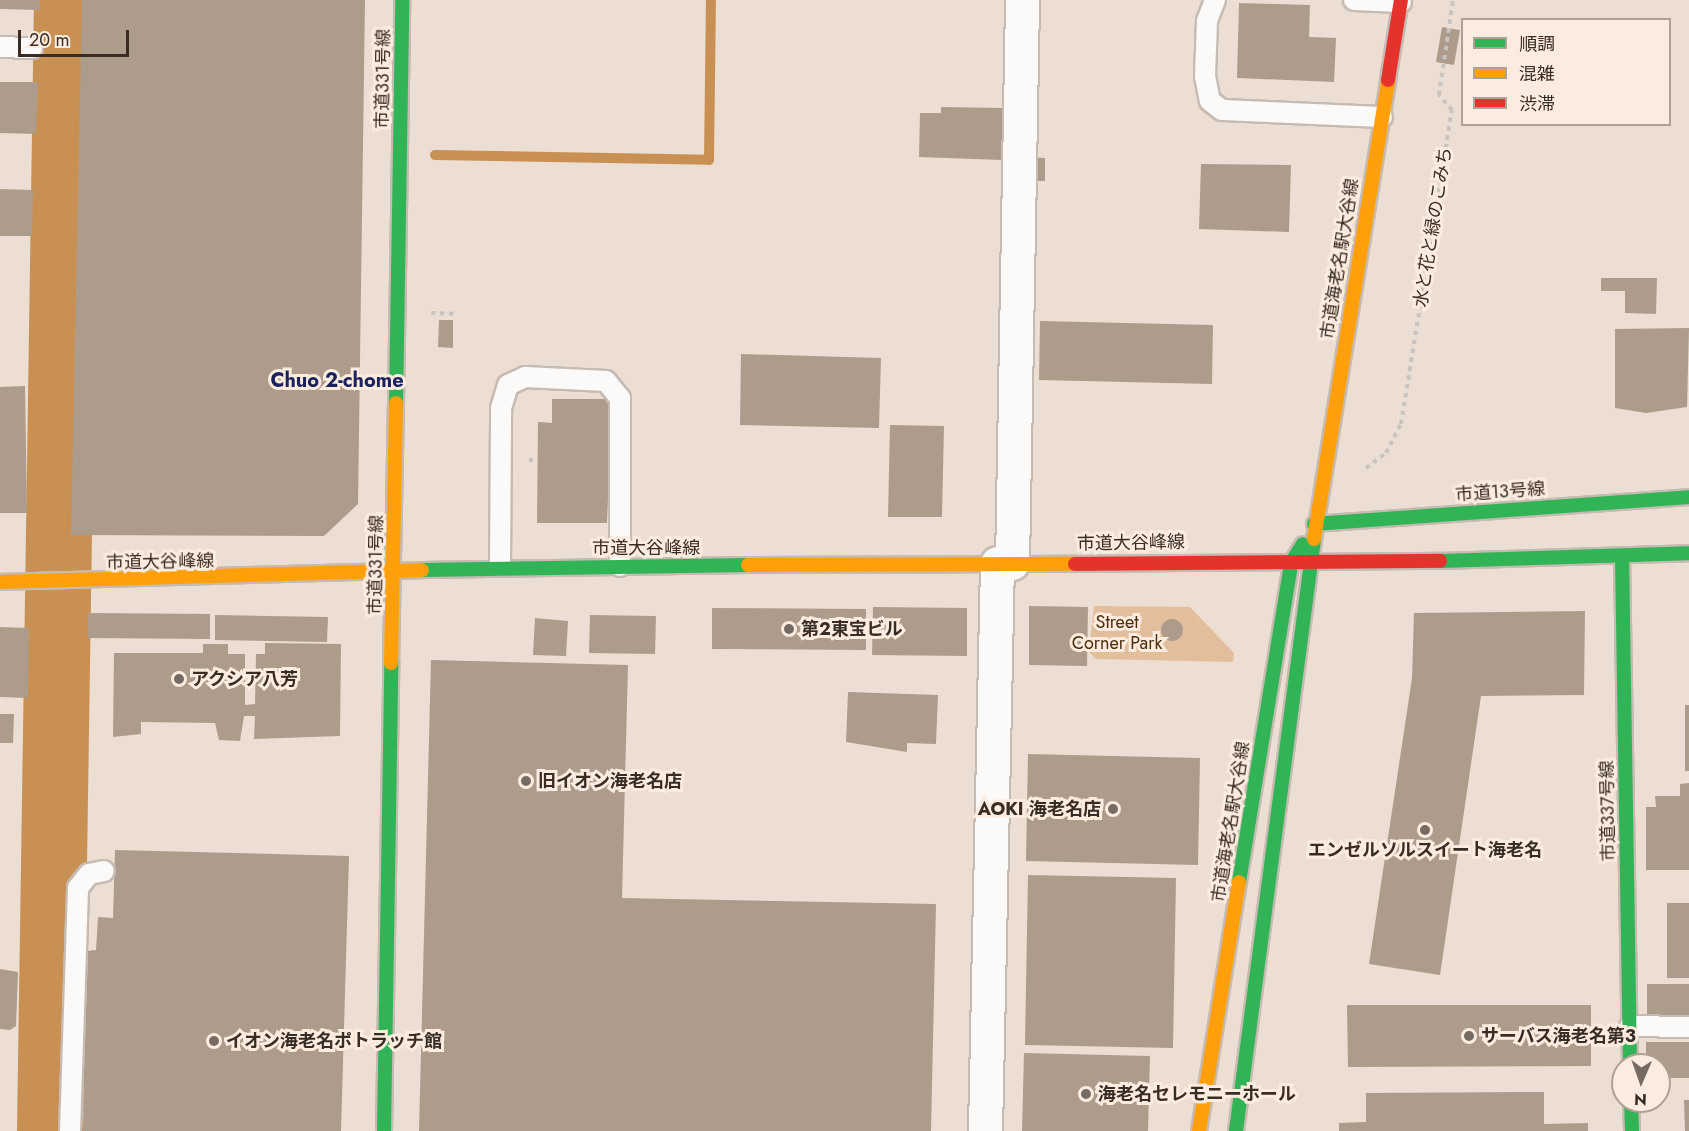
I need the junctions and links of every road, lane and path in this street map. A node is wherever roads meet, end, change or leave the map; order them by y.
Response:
1 (402, 0) edge
2 (1022, 0) edge
3 (1215, 0) edge
4 (1354, 0) edge
5 (1454, 0) edge
6 (1401, 1) edge
7 (0, 47) edge
8 (32, 48) dead end
9 (1382, 117) junction
10 (421, 313) dead end
11 (456, 314) dead end
12 (1366, 468) dead end
13 (1689, 497) edge
14 (1314, 524) junction
15 (1689, 553) edge
16 (1622, 556) junction
17 (1004, 563) junction
18 (1292, 563) junction
19 (1315, 563) junction
20 (500, 566) junction
21 (620, 566) junction
22 (394, 572) junction
23 (0, 582) edge
24 (104, 871) dead end
25 (1630, 1026) junction
26 (1689, 1027) edge
27 (1630, 1053) edge
28 (1631, 1113) edge
29 (69, 1131) edge
30 (384, 1131) edge
31 (985, 1131) edge
32 (1200, 1131) edge
33 (1236, 1131) edge
34 (1632, 1131) edge

1 - 22 street, 市道331号線
2 - 17 street
3 - 9 lane
4 - 6 lane
5 - 12 path, 水と花と緑のこみち
6 - 9 street, 市道海老名駅大谷線
7 - 8 lane
9 - 14 street, 市道海老名駅大谷線
10 - 11 path
13 - 14 street, 市道13号線
14 - 18 street, 市道海老名駅大谷線
14 - 19 street, 市道海老名駅大谷線
15 - 16 street
16 - 19 street
16 - 25 street, 市道337号線
17 - 18 street, 市道大谷峰線
17 - 21 street, 市道大谷峰線
17 - 31 street
18 - 19 street, 市道大谷峰線
18 - 32 street, 市道海老名駅大谷線
19 - 33 street, 市道海老名駅大谷線
20 - 21 street, 市道大谷峰線
20 - 21 lane
20 - 22 street, 市道大谷峰線
22 - 23 street, 市道大谷峰線
22 - 30 street, 市道331号線
24 - 29 lane
25 - 26 lane
25 - 27 street, 市道337号線
28 - 34 street

